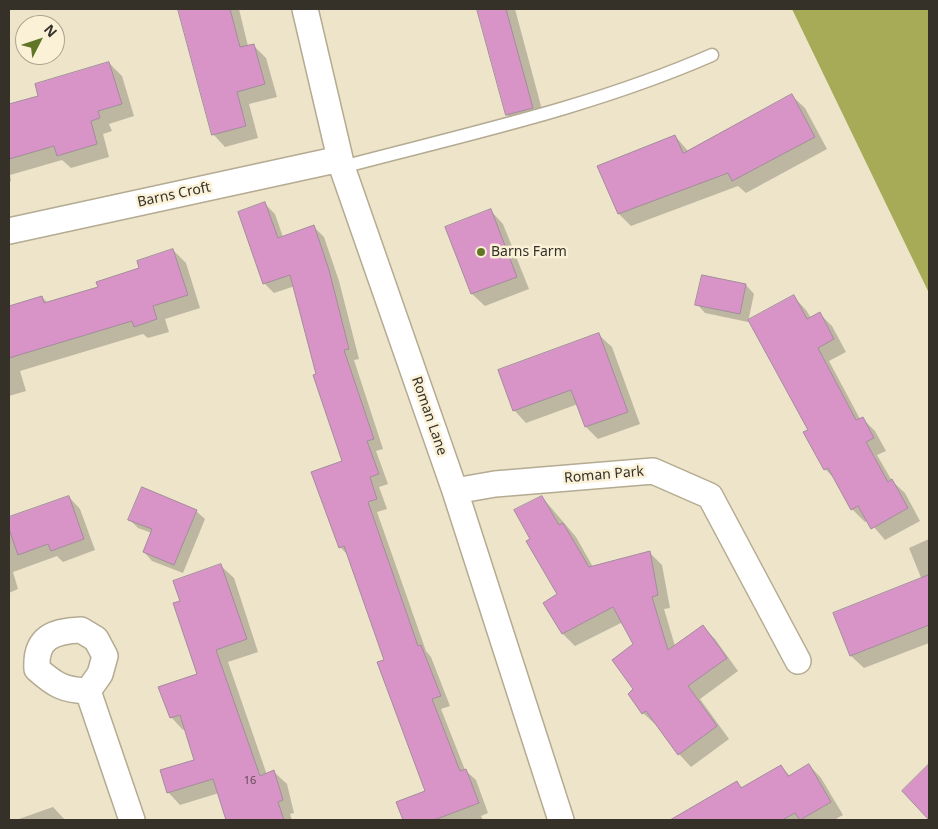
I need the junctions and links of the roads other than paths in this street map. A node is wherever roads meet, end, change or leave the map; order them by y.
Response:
1 (306, 9) edge
2 (712, 55) dead end
3 (341, 163) junction
4 (9, 231) edge
5 (455, 490) junction
6 (798, 661) dead end
7 (88, 691) dead end
8 (132, 820) edge
9 (561, 820) edge

1 - 3 street, Roman Lane
2 - 3 lane
3 - 4 street, Barns Croft
3 - 5 street, Roman Lane
5 - 6 street, Roman Park
5 - 9 street, Roman Lane
7 - 8 street

